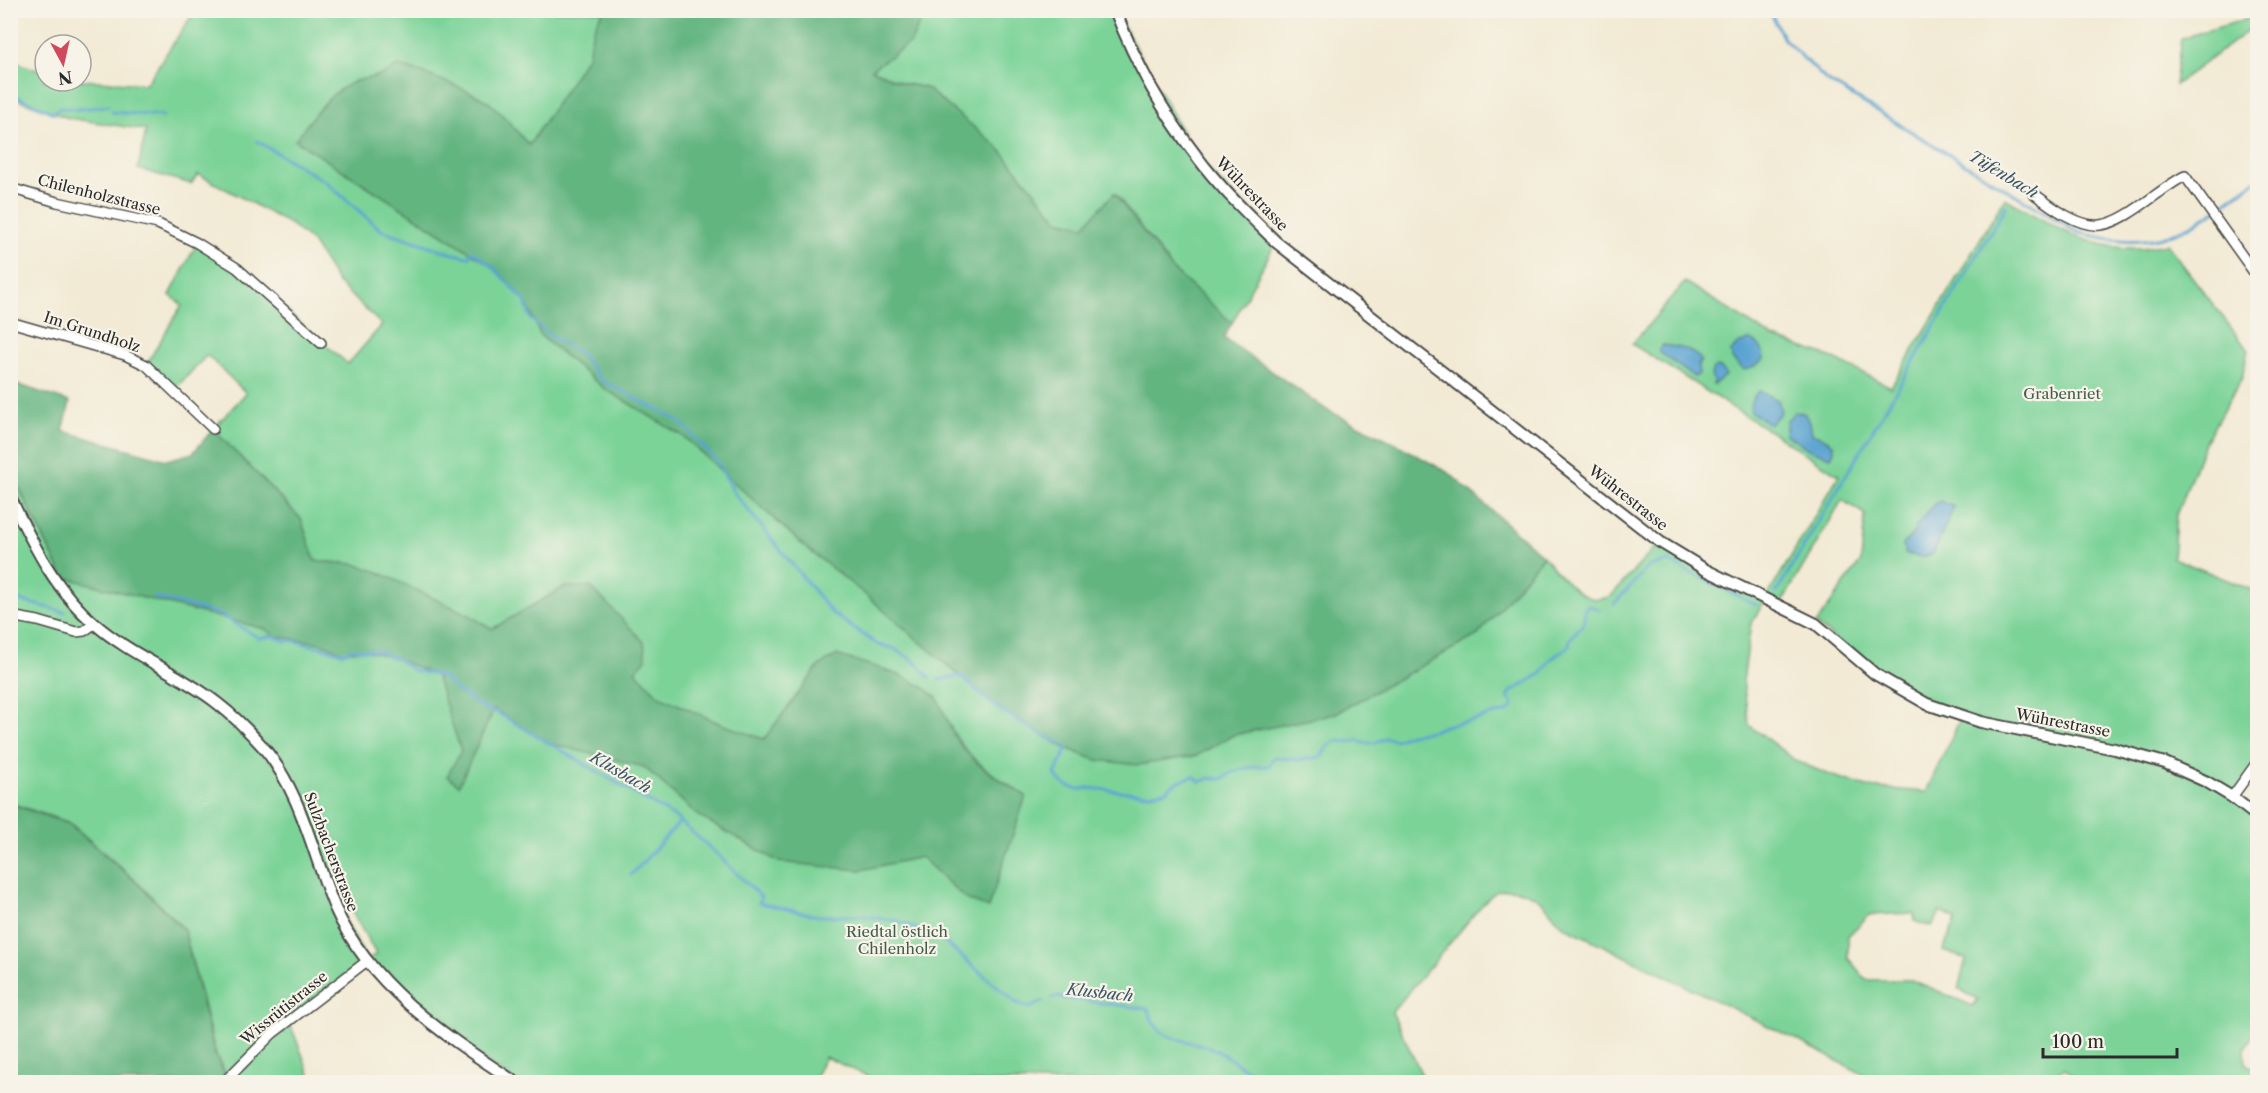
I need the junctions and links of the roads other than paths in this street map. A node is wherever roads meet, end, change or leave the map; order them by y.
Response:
1 (1115, 10) edge
2 (10, 188) edge
3 (2033, 193) dead end
4 (2258, 278) edge
5 (10, 322) edge
6 (321, 344) dead end
7 (213, 429) dead end
8 (10, 496) edge
9 (10, 616) edge
10 (94, 624) junction
11 (2258, 761) edge
12 (2232, 797) junction
13 (2258, 817) edge
14 (367, 961) junction
15 (224, 1083) edge
16 (515, 1083) edge

1 - 12 street, Wührestrasse
2 - 6 street, Chilenholzstrasse
3 - 4 street
5 - 7 street, Im Grundholz
8 - 10 street, Sulzbacherstrasse
9 - 10 street
10 - 14 street, Sulzbacherstrasse
11 - 12 street
12 - 13 street, Wührestrasse
14 - 15 street, Wissrütistrasse
14 - 16 street, Sulzbacherstrasse

